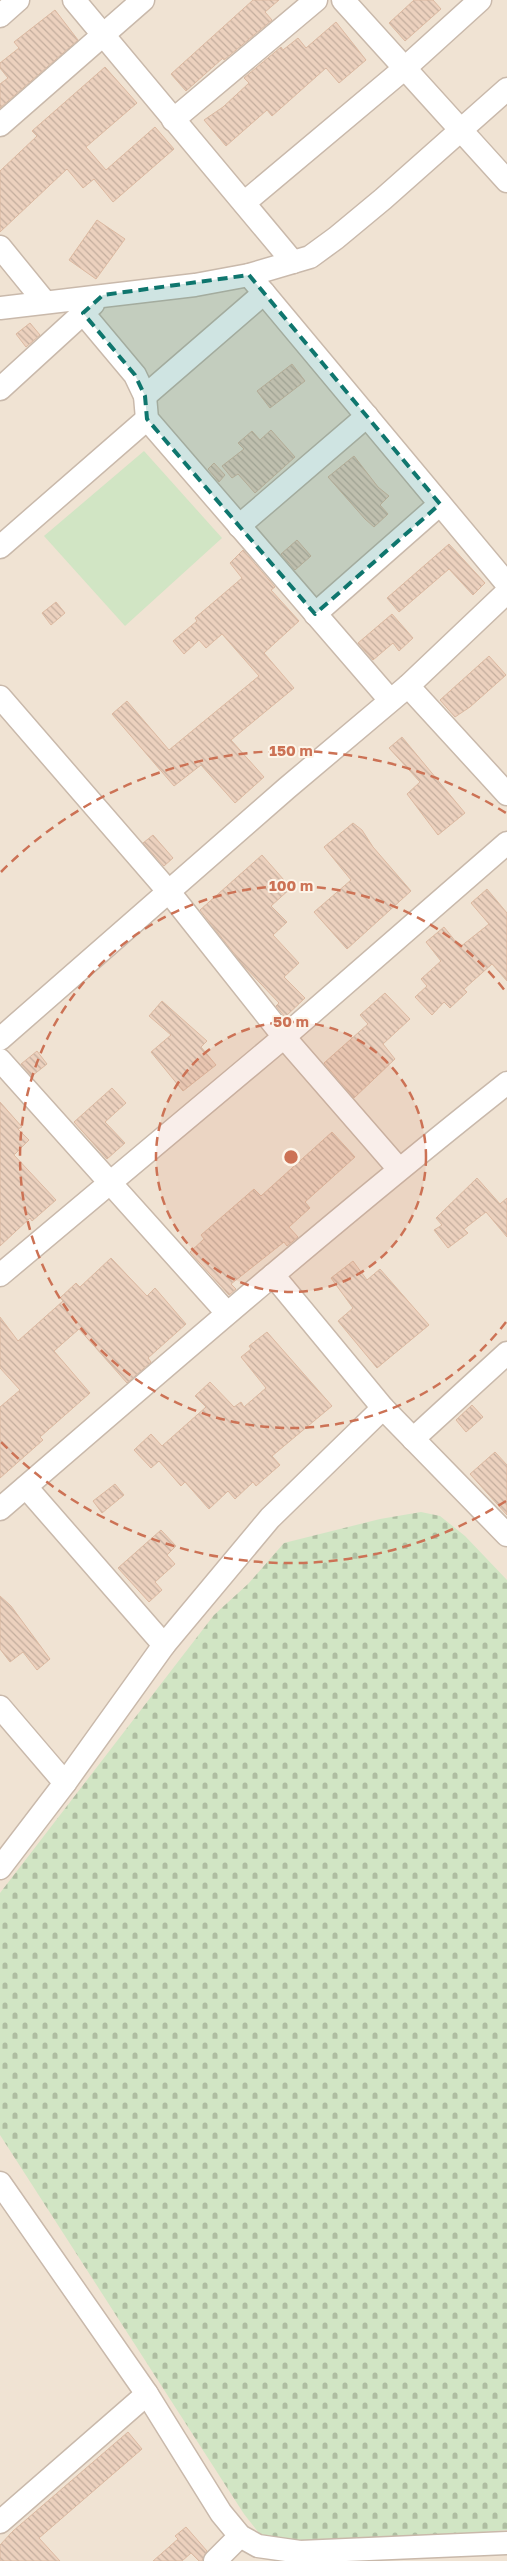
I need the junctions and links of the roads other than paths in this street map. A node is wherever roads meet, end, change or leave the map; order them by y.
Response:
1 (18, 0) edge
2 (74, 0) edge
3 (143, 0) edge
4 (316, 0) edge
5 (343, 0) edge
6 (480, 0) edge
7 (0, 16) edge
8 (103, 34) junction
9 (405, 68) junction
10 (507, 89) edge
11 (173, 120) junction
12 (0, 125) edge
13 (462, 130) junction
14 (507, 181) edge
15 (244, 203) junction
16 (0, 247) edge
17 (293, 262) junction
18 (249, 275) junction
19 (264, 293) junction
20 (103, 294) junction
21 (44, 301) junction
22 (0, 308) edge
23 (83, 313) junction
24 (0, 389) edge
25 (145, 396) junction
26 (366, 416) junction
27 (147, 419) junction
28 (440, 504) junction
29 (239, 526) junction
30 (3, 539) edge
31 (507, 584) edge
32 (507, 592) edge
33 (315, 614) junction
34 (408, 686) junction
35 (0, 697) edge
36 (390, 700) junction
37 (507, 794) edge
38 (507, 843) edge
39 (169, 892) junction
40 (284, 1037) junction
41 (0, 1039) edge
42 (0, 1060) edge
43 (507, 1083) edge
44 (398, 1168) junction
45 (108, 1184) junction
46 (273, 1275) junction
47 (0, 1276) edge
48 (227, 1313) junction
49 (507, 1353) edge
50 (383, 1408) junction
51 (413, 1439) junction
52 (26, 1487) junction
53 (0, 1509) edge
54 (507, 1535) edge
55 (164, 1645) junction
56 (0, 1707) edge
57 (65, 1783) junction
58 (0, 1868) edge
59 (1, 2187) edge
60 (147, 2394) junction
61 (0, 2522) edge
62 (240, 2536) junction
63 (507, 2543) edge
64 (465, 2554) edge
65 (215, 2561) edge

1 - 7 street
2 - 8 street
3 - 8 street
4 - 11 street
5 - 9 street
6 - 9 street
8 - 11 street
8 - 12 street
9 - 13 street
9 - 15 street
10 - 13 street
11 - 15 street
13 - 14 street
13 - 17 street
15 - 17 street
16 - 21 street
17 - 18 street
18 - 19 street
18 - 20 street
19 - 25 street
19 - 26 street
20 - 21 street
20 - 23 street
21 - 22 street
23 - 24 street
23 - 25 street
25 - 27 street
26 - 28 street
26 - 29 street
27 - 29 street
27 - 30 street
28 - 31 street
28 - 33 street
29 - 33 street
32 - 34 street
33 - 36 street
34 - 36 street
34 - 37 street
35 - 39 street
36 - 39 street
38 - 40 street
39 - 40 street
39 - 41 street
40 - 44 street
40 - 45 street
42 - 45 street
43 - 44 street
44 - 46 street
45 - 47 street
45 - 48 street
46 - 48 street
46 - 50 street
48 - 52 street
49 - 51 street
50 - 51 street
50 - 55 street
51 - 54 street
52 - 53 street
52 - 55 street
55 - 57 street
56 - 57 street
57 - 58 street
59 - 60 street
60 - 61 street
60 - 62 street
62 - 64 street
62 - 65 street
63 - 64 street

